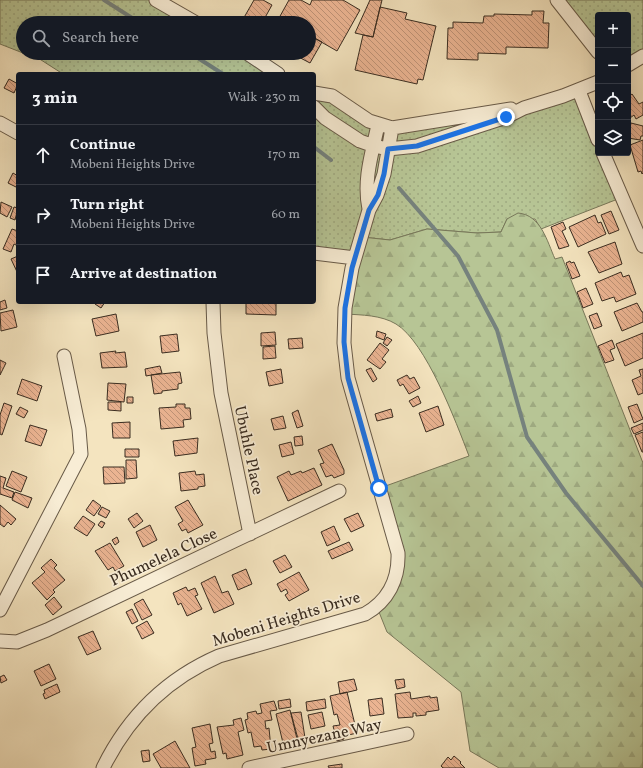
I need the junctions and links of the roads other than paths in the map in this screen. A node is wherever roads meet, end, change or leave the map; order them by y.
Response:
1 (156, 0) edge
2 (557, 0) edge
3 (184, 16) edge
4 (595, 48) edge
5 (643, 56) edge
6 (257, 60) edge
7 (631, 63) edge
8 (275, 72) edge
9 (595, 83) edge
10 (579, 90) junction
11 (316, 93) edge
12 (316, 108) edge
13 (524, 108) junction
14 (0, 123) edge
15 (378, 125) junction
16 (392, 128) junction
17 (16, 131) edge
18 (595, 132) edge
19 (374, 146) junction
20 (388, 149) junction
21 (604, 156) edge
22 (369, 208) junction
23 (640, 231) edge
24 (643, 246) edge
25 (316, 253) edge
26 (355, 258) junction
27 (214, 304) edge
28 (64, 356) dead end
29 (339, 491) dead end
30 (250, 534) junction
31 (0, 610) edge
32 (0, 641) edge
33 (407, 734) dead end
34 (103, 768) edge
35 (249, 768) edge

1 - 3 street
2 - 4 street
5 - 7 street
6 - 8 street
9 - 10 street
10 - 13 street
10 - 18 street
11 - 15 street
12 - 19 street
13 - 16 street
13 - 20 street
14 - 17 street
15 - 16 street
15 - 19 street, Mobeni Heights Drive
16 - 20 street, Mobeni Heights Drive
19 - 20 street
19 - 22 street, Mobeni Heights Drive
20 - 22 street, Mobeni Heights Drive
21 - 23 street
22 - 26 street, Mobeni Heights Drive
23 - 24 street
25 - 26 street
26 - 34 street, Mobeni Heights Drive
27 - 30 street, Ubuhle Place
28 - 31 street
29 - 30 street, Phumelela Close
30 - 32 street, Phumelela Close
33 - 35 street, Umnyezane Way

